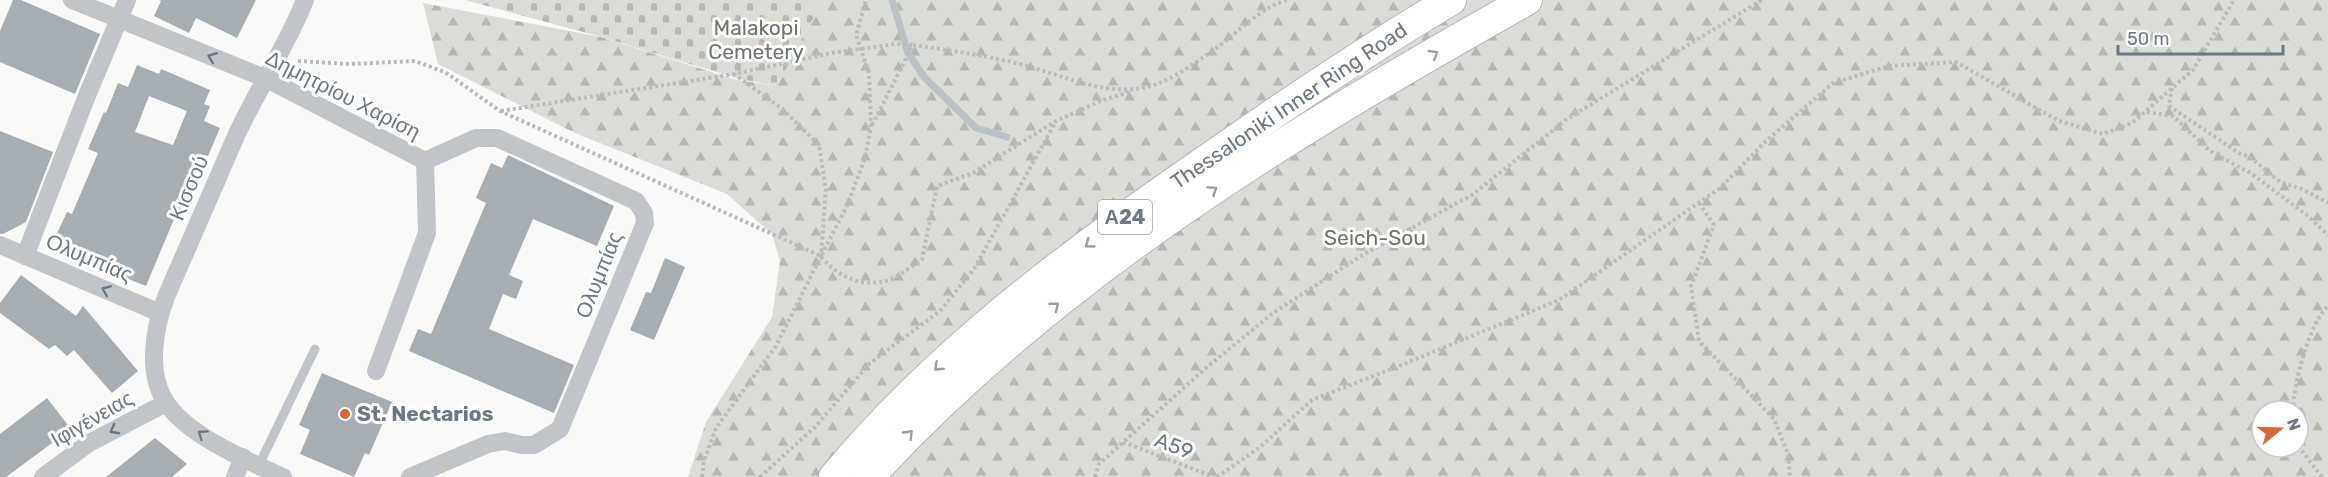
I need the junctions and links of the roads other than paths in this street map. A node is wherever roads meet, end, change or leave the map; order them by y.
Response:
1 (72, 0) edge
2 (127, 0) edge
3 (304, 0) edge
4 (1451, 0) edge
5 (1527, 0) edge
6 (119, 19) junction
7 (267, 79) junction
8 (425, 161) junction
9 (0, 245) edge
10 (25, 256) junction
11 (160, 313) junction
12 (315, 349) dead end
13 (376, 371) dead end
14 (166, 403) junction
15 (251, 461) junction
16 (43, 477) edge
17 (235, 477) edge
18 (283, 477) edge
19 (410, 477) edge
20 (834, 477) edge
21 (869, 477) edge

1 - 6 street, Δημητρίου Χαρίση
2 - 6 street
3 - 7 street, Κισσού
4 -> 20 highway, Thessaloniki Inner Ring Road / Α24
21 -> 5 highway, Α24
7 -> 6 street, Δημητρίου Χαρίση
6 - 10 street
7 - 8 street, Δημητρίου Χαρίση
7 - 11 street, Κισσού
8 - 13 street, Δημητρίου Χαρίση
8 - 19 street, Ολυμπίας
9 - 10 street, Ολυμπίας
11 -> 10 street, Ολυμπίας
11 - 14 street, Κισσού
12 - 15 lane
15 -> 14 street
14 -> 16 street, Ιφιγένειας
15 - 17 street
15 - 18 street

